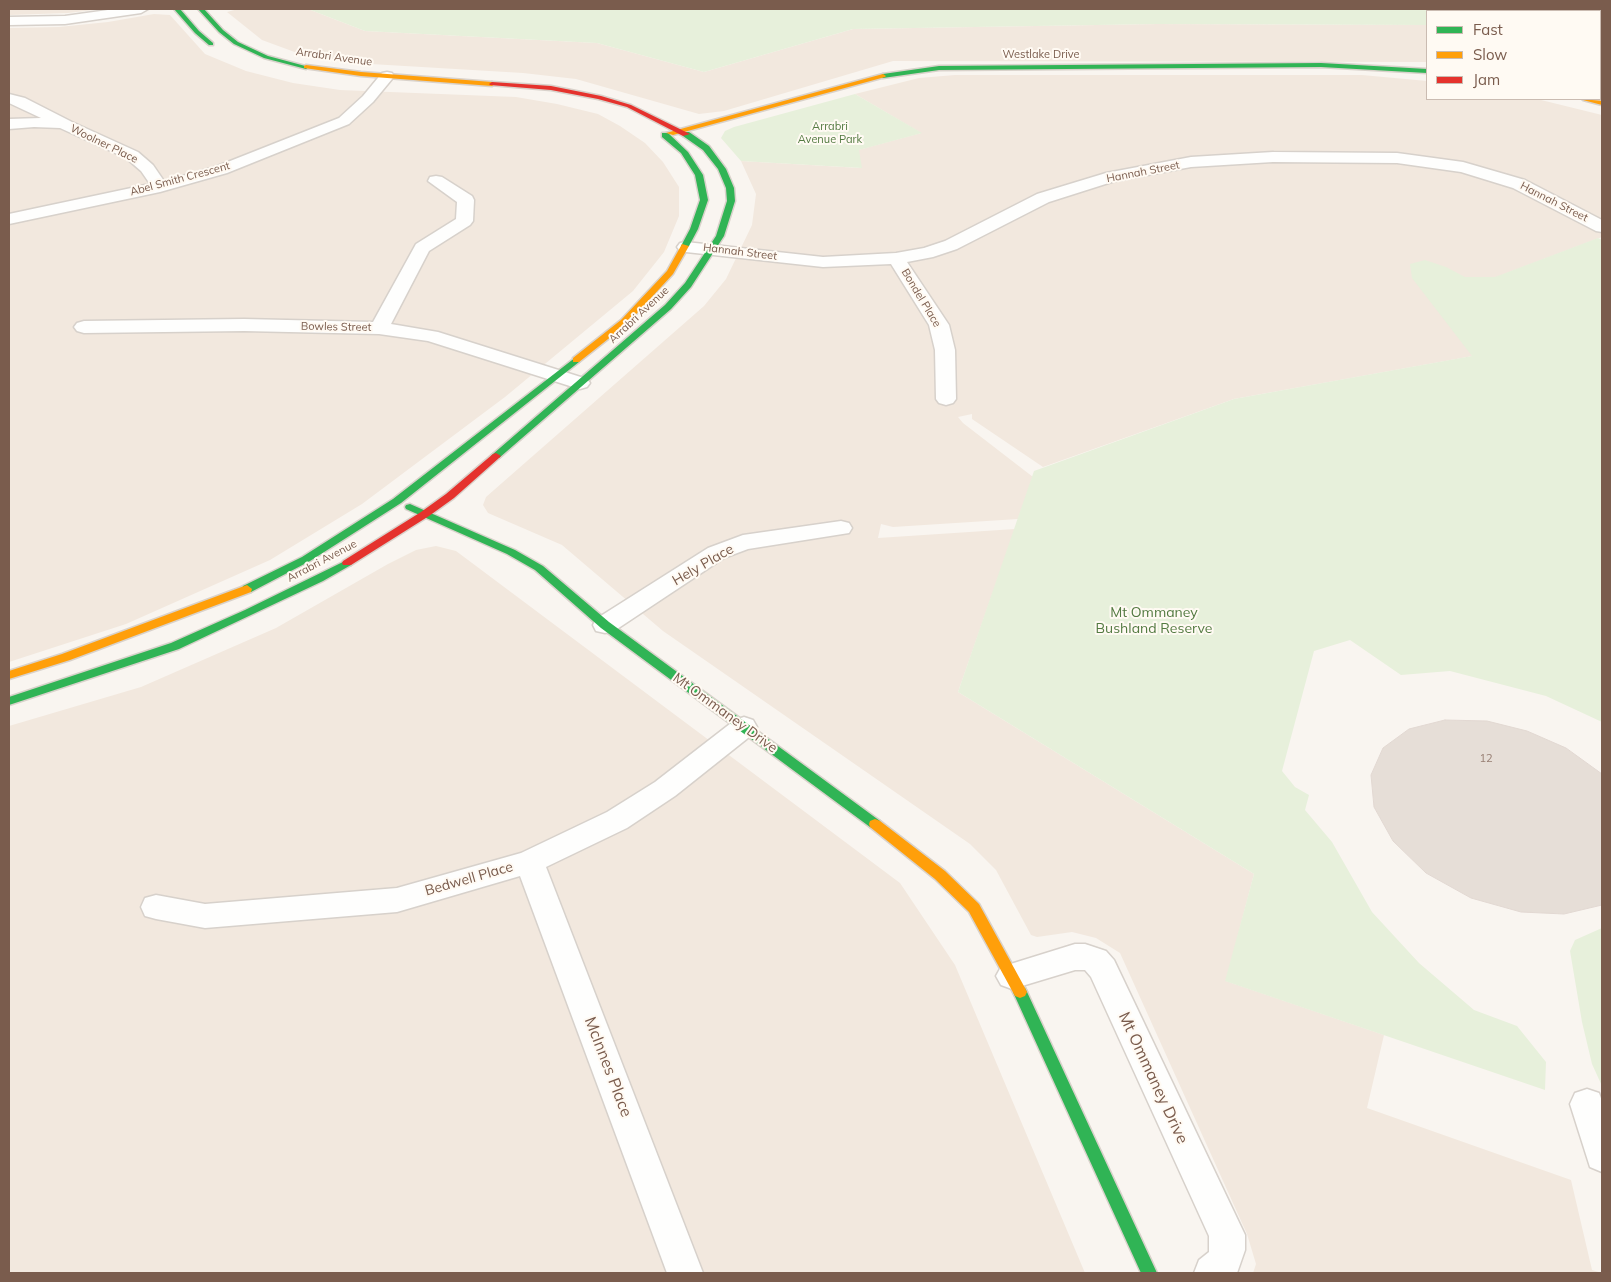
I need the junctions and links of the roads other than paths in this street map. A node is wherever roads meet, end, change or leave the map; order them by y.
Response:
1 (140, 9) edge
2 (177, 9) edge
3 (201, 9) edge
4 (9, 21) edge
5 (223, 51) dead end
6 (253, 64) dead end
7 (1426, 71) edge
8 (384, 80) junction
9 (9, 98) edge
10 (1589, 100) edge
11 (1602, 103) edge
12 (9, 124) edge
13 (66, 125) junction
14 (682, 130) junction
15 (664, 134) junction
16 (436, 181) dead end
17 (160, 187) junction
18 (9, 219) edge
19 (1602, 227) edge
20 (686, 247) junction
21 (712, 249) junction
22 (896, 258) junction
23 (84, 327) dead end
24 (379, 328) junction
25 (556, 376) junction
26 (580, 383) junction
27 (946, 399) dead end
28 (397, 501) junction
29 (424, 514) junction
30 (841, 528) dead end
31 (605, 625) junction
32 (9, 675) edge
33 (9, 701) edge
34 (744, 727) junction
35 (529, 862) junction
36 (156, 907) dead end
37 (1012, 976) junction
38 (1587, 1104) dead end
39 (1602, 1156) edge
40 (685, 1273) edge
41 (1148, 1273) edge
42 (1212, 1273) edge

1 - 4 street
2 - 5 street
3 - 8 street, Arrabri Avenue
6 - 8 street, Arrabri Avenue
7 - 14 street, Westlake Drive
8 - 14 street, Arrabri Avenue
8 - 15 street, Arrabri Avenue
8 - 17 street, Abel Smith Crescent
9 - 13 street, Woolner Place
10 - 11 street
12 - 13 street, Woolner Place
13 - 17 street, Woolner Place
14 - 15 street, Westlake Drive
14 - 21 street, Arrabri Avenue
15 - 20 street, Arrabri Avenue
16 - 24 street
17 - 18 street, Abel Smith Crescent
19 - 22 street, Hannah Street
20 - 21 street, Hannah Street
20 - 25 street, Arrabri Avenue
21 - 22 street, Hannah Street
21 - 26 street, Arrabri Avenue
22 - 27 street, Bondel Place
23 - 24 street, Bowles Street
24 - 25 street, Bowles Street
25 - 26 street, Bowles Street
25 - 28 street, Arrabri Avenue
26 - 29 street, Arrabri Avenue
28 - 29 street, Mt Ommaney Drive
28 - 32 street, Arrabri Avenue
29 - 31 street, Mt Ommaney Drive
29 - 33 street, Arrabri Avenue
30 - 31 street, Hely Place
31 - 34 street, Mt Ommaney Drive
34 - 35 street, Bedwell Place
34 - 37 street, Mt Ommaney Drive
35 - 36 street, Bedwell Place
35 - 40 street, McInnes Place
37 - 41 street, Mt Ommaney Drive
37 - 42 street, Mt Ommaney Drive
38 - 39 street

